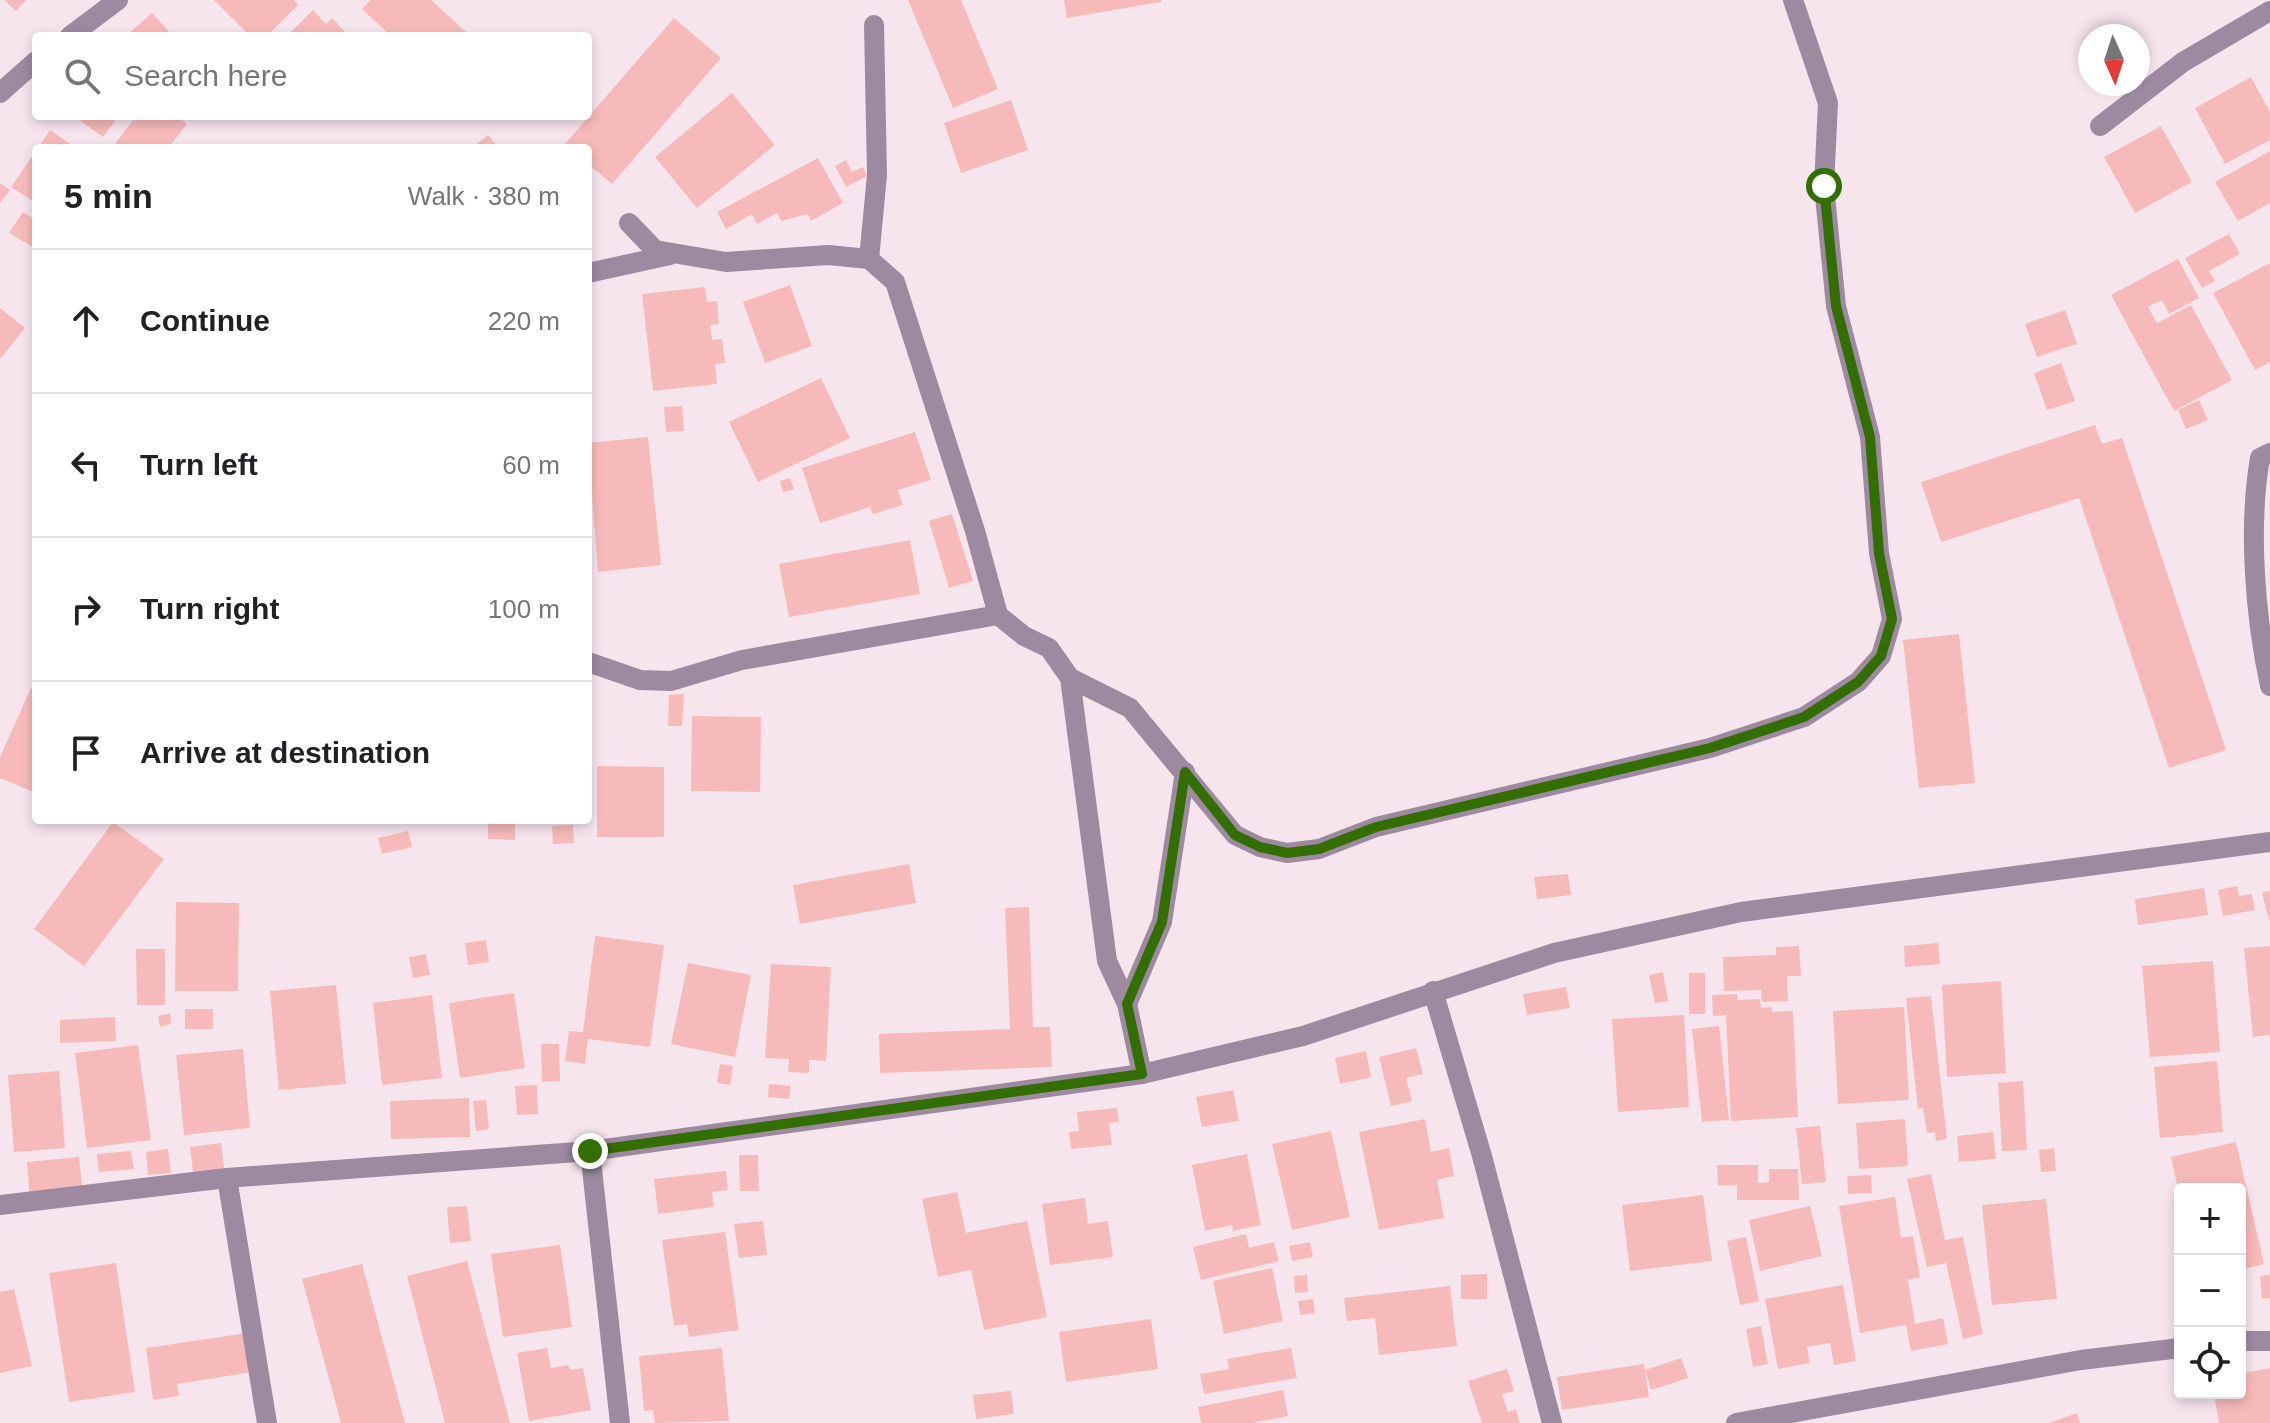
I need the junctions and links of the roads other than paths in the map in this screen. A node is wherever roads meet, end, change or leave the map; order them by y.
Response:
1 (118, 0) edge
2 (1793, 0) edge
3 (2270, 11) edge
4 (874, 25) dead end
5 (75, 32) edge
6 (32, 65) edge
7 (0, 93) edge
8 (2100, 126) dead end
9 (629, 223) dead end
10 (682, 252) junction
11 (869, 259) junction
12 (592, 272) edge
13 (2270, 453) edge
14 (998, 615) junction
15 (592, 663) edge
16 (1070, 678) junction
17 (2270, 686) edge
18 (1185, 772) junction
19 (2270, 842) edge
20 (1433, 991) junction
21 (1127, 1004) junction
22 (1142, 1074) junction
23 (590, 1151) junction
24 (227, 1178) junction
25 (0, 1205) edge
26 (2246, 1341) edge
27 (2270, 1341) edge
28 (2174, 1349) edge
29 (267, 1423) edge
30 (620, 1423) edge
31 (1552, 1423) edge
32 (1736, 1423) edge

1 - 5 street
2 - 18 street
3 - 8 street
4 - 11 street
6 - 7 street
9 - 10 street
10 - 11 street
10 - 12 street
11 - 14 street
13 - 17 street
14 - 15 street
14 - 16 street
16 - 18 street
16 - 21 street
18 - 21 street
19 - 20 street
20 - 22 street
20 - 31 street
21 - 22 street
22 - 23 street
23 - 24 street
23 - 30 street
24 - 25 street
24 - 29 street
26 - 27 street
28 - 32 street

